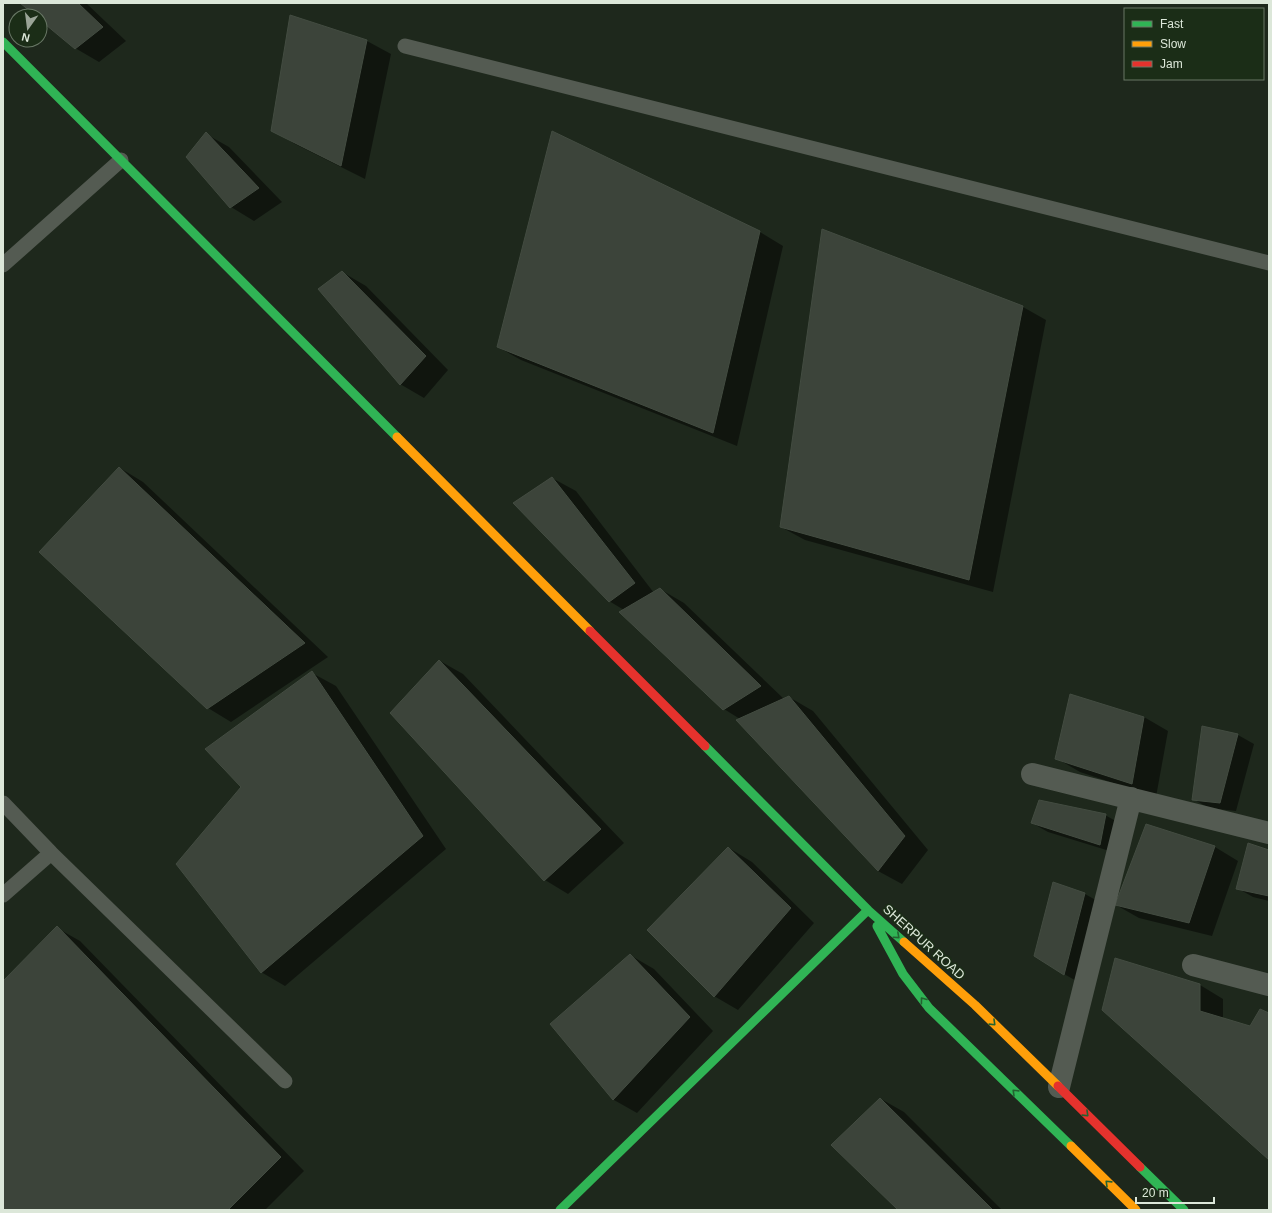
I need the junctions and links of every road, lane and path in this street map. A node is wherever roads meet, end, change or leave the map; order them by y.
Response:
1 (3, 42) edge
2 (405, 46) dead end
3 (121, 160) junction
4 (1269, 263) edge
5 (3, 265) edge
6 (1032, 774) dead end
7 (1131, 798) junction
8 (3, 802) edge
9 (1269, 833) edge
10 (51, 853) junction
11 (3, 895) edge
12 (868, 910) junction
13 (1193, 965) dead end
14 (1269, 985) edge
15 (285, 1081) dead end
16 (1059, 1088) junction
17 (560, 1210) edge
18 (1136, 1210) edge
19 (1184, 1210) edge

1 - 3 street
2 - 4 lane
3 - 5 lane
3 - 12 street
6 - 7 street
7 - 9 street
7 - 16 street
8 - 10 lane
10 - 11 lane
10 - 15 lane
12 -> 16 street, SHERPUR ROAD
12 - 17 street
18 -> 12 street, SHERPUR ROAD
13 - 14 street
16 -> 19 street, SHERPUR ROAD

